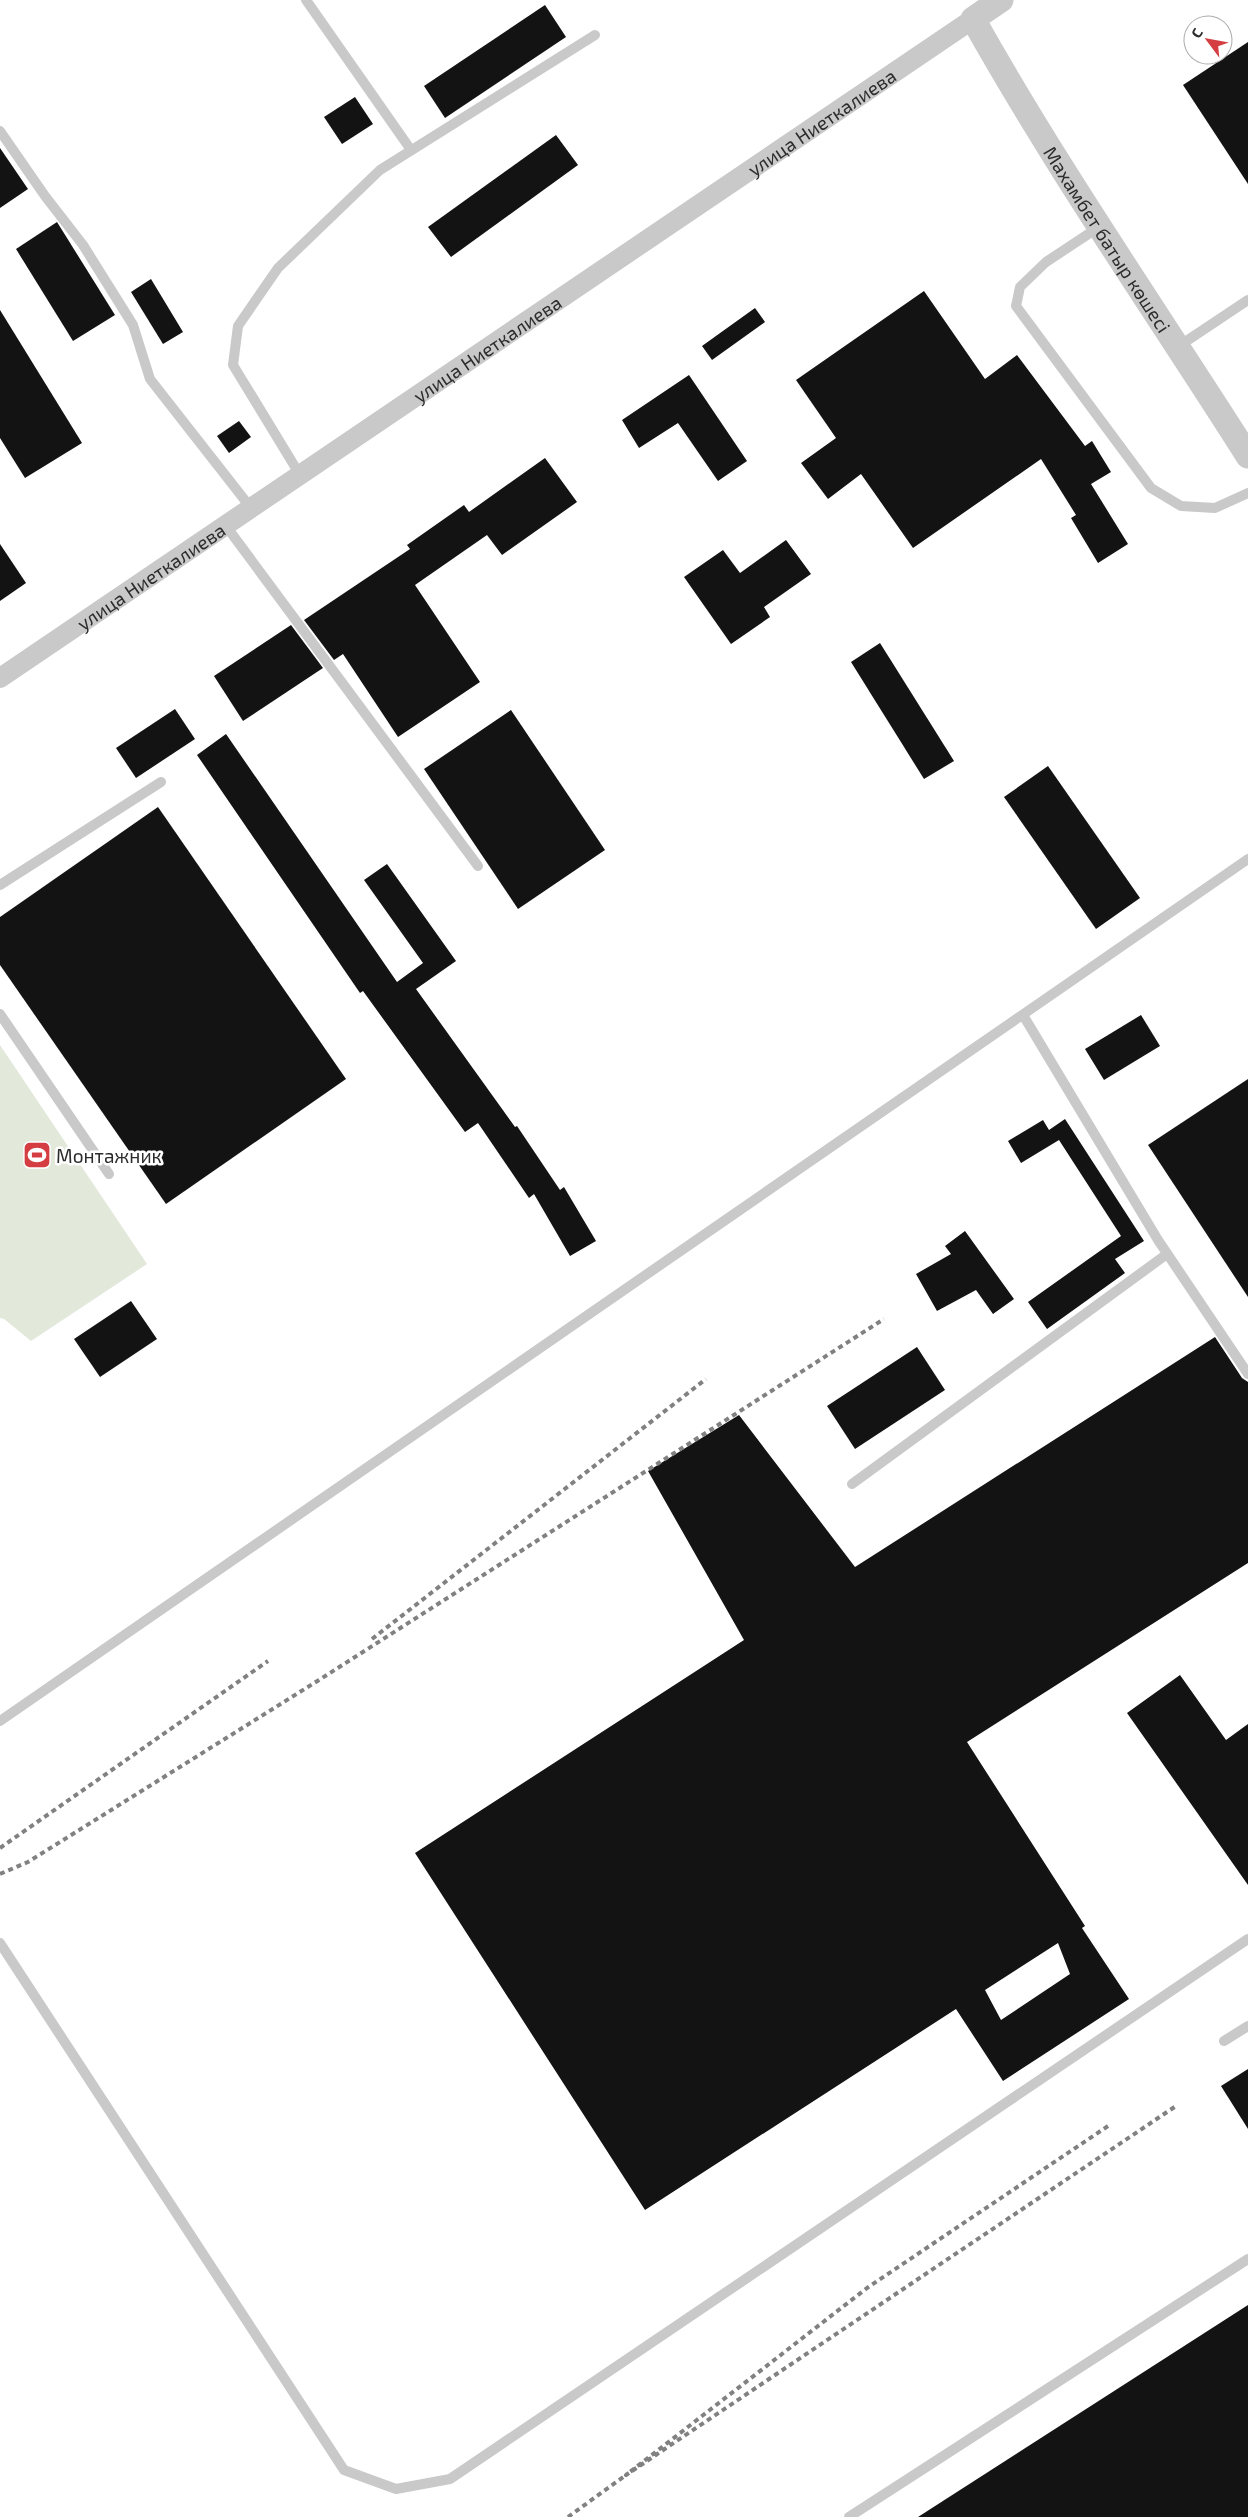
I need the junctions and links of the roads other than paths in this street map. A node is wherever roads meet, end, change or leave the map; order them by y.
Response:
1 (306, 0) edge
2 (1002, 0) edge
3 (973, 19) junction
4 (595, 35) dead end
5 (0, 131) edge
6 (411, 150) junction
7 (1099, 227) junction
8 (1248, 300) edge
9 (1179, 346) junction
10 (1248, 456) edge
11 (300, 475) junction
12 (1248, 493) edge
13 (251, 508) junction
14 (226, 526) junction
15 (0, 678) edge
16 (161, 782) dead end
17 (1248, 859) edge
18 (478, 866) dead end
19 (0, 885) edge
20 (0, 1014) edge
21 (1023, 1015) junction
22 (108, 1174) dead end
23 (1167, 1254) junction
24 (1248, 1374) edge
25 (852, 1484) dead end
26 (0, 1721) edge
27 (1248, 1939) edge
28 (0, 1943) edge
29 (1248, 2026) edge
30 (1224, 2041) dead end
31 (1248, 2259) edge
32 (849, 2517) edge

1 - 6 lane
2 - 3 street
3 - 7 street, Махамбет батыр көшесі
3 - 11 street, улица Ниеткалиева
4 - 6 lane
5 - 13 lane
6 - 11 lane
7 - 9 street, Махамбет батыр көшесі
7 - 12 lane
8 - 9 lane
9 - 10 street, Махамбет батыр көшесі
11 - 13 street, улица Ниеткалиева
13 - 14 street, улица Ниеткалиева
14 - 15 street, улица Ниеткалиева
14 - 18 lane
16 - 19 lane
17 - 21 lane
20 - 22 lane
21 - 23 lane
21 - 26 lane
23 - 24 lane
23 - 25 lane
27 - 28 lane
29 - 30 lane
31 - 32 lane

